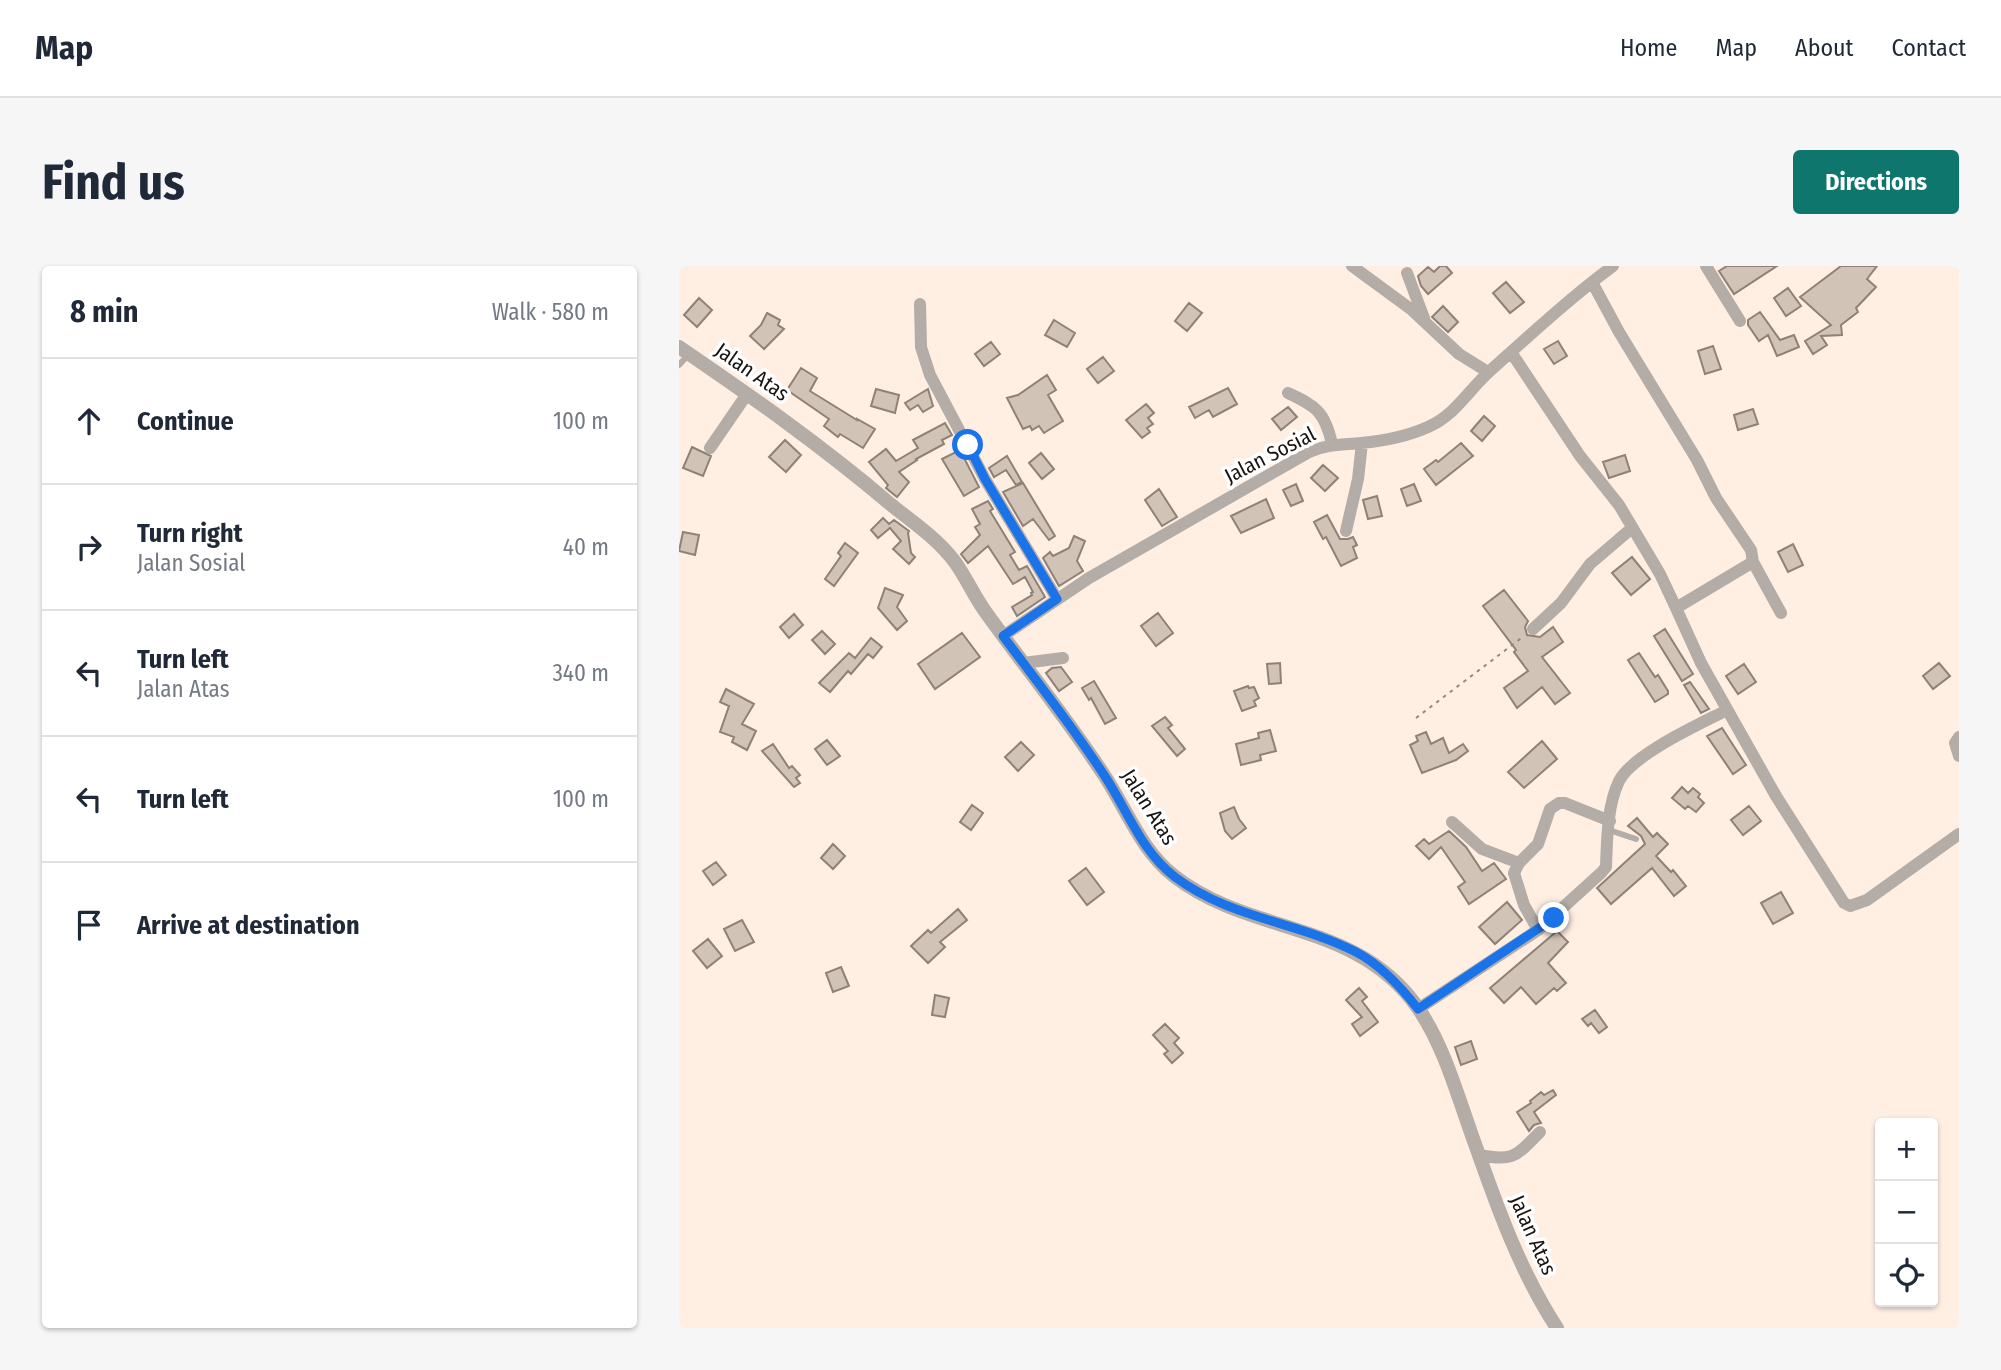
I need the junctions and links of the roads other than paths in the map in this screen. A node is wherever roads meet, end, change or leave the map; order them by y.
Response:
1 (1352, 266) edge
2 (1613, 266) edge
3 (1706, 266) edge
4 (1407, 273) dead end
5 (1592, 282) junction
6 (920, 304) dead end
7 (1740, 321) dead end
8 (1425, 322) junction
9 (1511, 352) junction
10 (682, 356) edge
11 (1488, 372) junction
12 (1287, 393) dead end
13 (747, 394) junction
14 (1362, 443) junction
15 (1332, 444) junction
16 (710, 448) dead end
17 (1632, 528) junction
18 (1346, 531) dead end
19 (1753, 562) junction
20 (1057, 599) junction
21 (1676, 608) junction
22 (1781, 613) dead end
23 (1533, 629) road end
24 (1003, 636) junction
25 (1063, 658) dead end
26 (1023, 663) junction
27 (1727, 710) junction
28 (1959, 737) edge
29 (1959, 756) edge
30 (1452, 822) dead end
31 (1609, 825) junction
32 (1959, 834) edge
33 (1636, 839) dead end
34 (1519, 863) junction
35 (1538, 930) junction
36 (1418, 1009) junction
37 (1540, 1132) dead end
38 (1479, 1155) junction
39 (1557, 1328) edge

1 - 8 street
2 - 5 street, Jalan Sosial
3 - 7 street
4 - 8 street
5 - 9 street, Jalan Sosial
5 - 19 street
6 - 20 street
8 - 11 street
9 - 11 street, Jalan Sosial
9 - 17 street
10 - 13 street, Jalan Atas
11 - 14 street, Jalan Sosial
12 - 15 street
13 - 16 street
13 - 24 street, Jalan Atas
14 - 15 street, Jalan Sosial
14 - 18 street
15 - 20 street, Jalan Sosial
17 - 21 street
17 - 23 street
19 - 21 street
19 - 22 street
20 - 24 street, Jalan Sosial
21 - 27 street
24 - 26 street, Jalan Atas
25 - 26 street
26 - 36 street, Jalan Atas
27 - 31 street
27 - 32 street
28 - 29 street
30 - 34 street
31 - 33 lane
31 - 34 street
31 - 35 street
34 - 35 street
35 - 36 street
36 - 38 street, Jalan Atas
37 - 38 street
38 - 39 street, Jalan Atas

